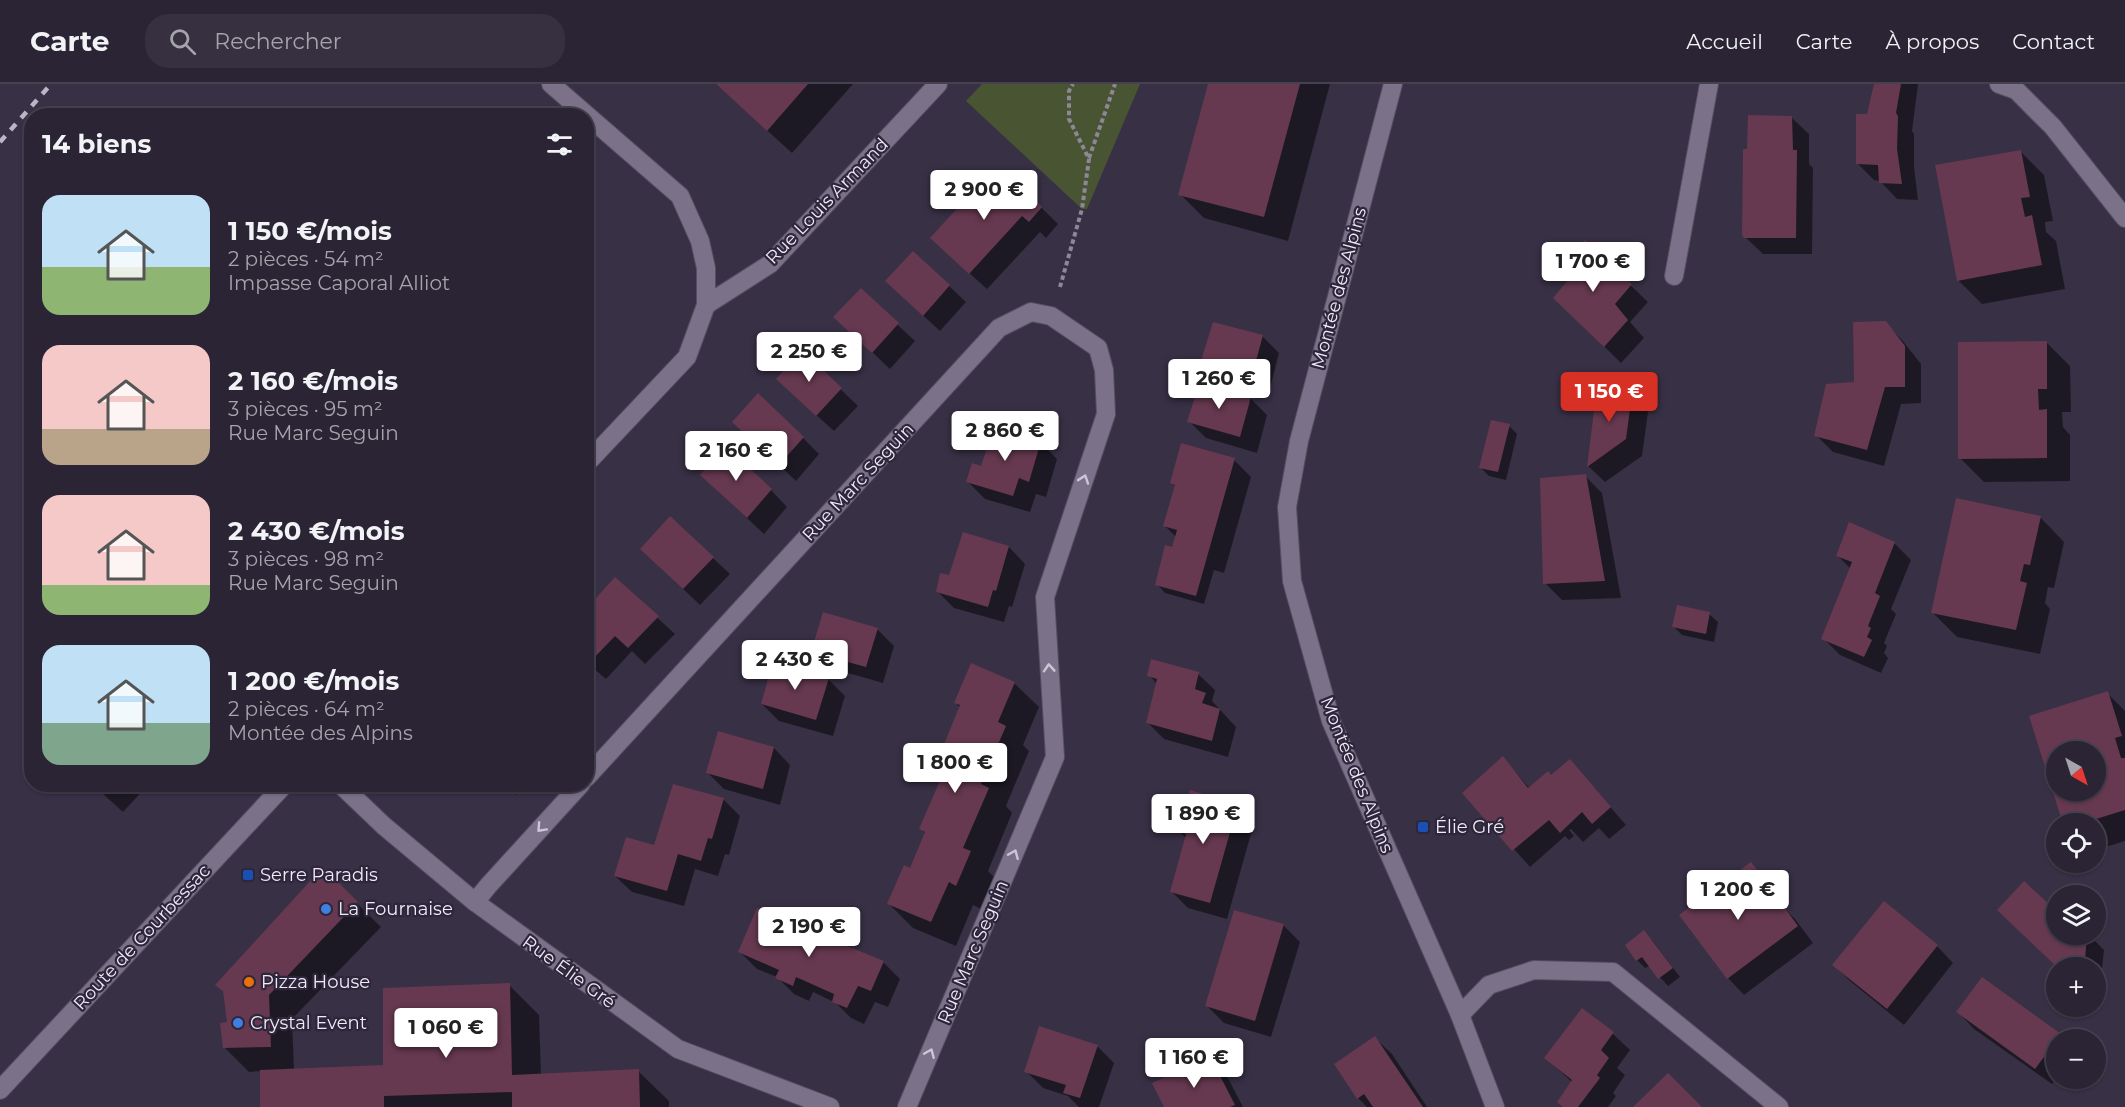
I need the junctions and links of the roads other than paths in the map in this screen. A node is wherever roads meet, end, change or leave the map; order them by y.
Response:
1 (551, 84) edge
2 (938, 84) edge
3 (1393, 84) edge
4 (1709, 84) edge
5 (2000, 84) edge
6 (579, 108) edge
7 (594, 121) edge
8 (2125, 218) edge
9 (1674, 276) dead end
10 (706, 305) junction
11 (594, 456) edge
12 (594, 769) edge
13 (278, 792) edge
14 (348, 792) edge
15 (573, 792) edge
16 (475, 902) junction
17 (1460, 1015) junction
18 (0, 1090) edge
19 (830, 1107) edge
20 (907, 1107) edge
21 (1495, 1107) edge
22 (1779, 1107) edge

1 - 6 street
2 - 10 street, Rue Louis Armand
3 - 17 street, Montée des Alpins
4 - 9 street
5 - 8 street
7 - 10 street
10 - 11 street
20 -> 12 street, Rue Marc Seguin
13 - 18 street, Route de Courbessac
14 - 16 street, Rue Élie Gré
15 -> 16 street
16 - 19 street, Rue Élie Gré
17 - 21 street
17 - 22 street

